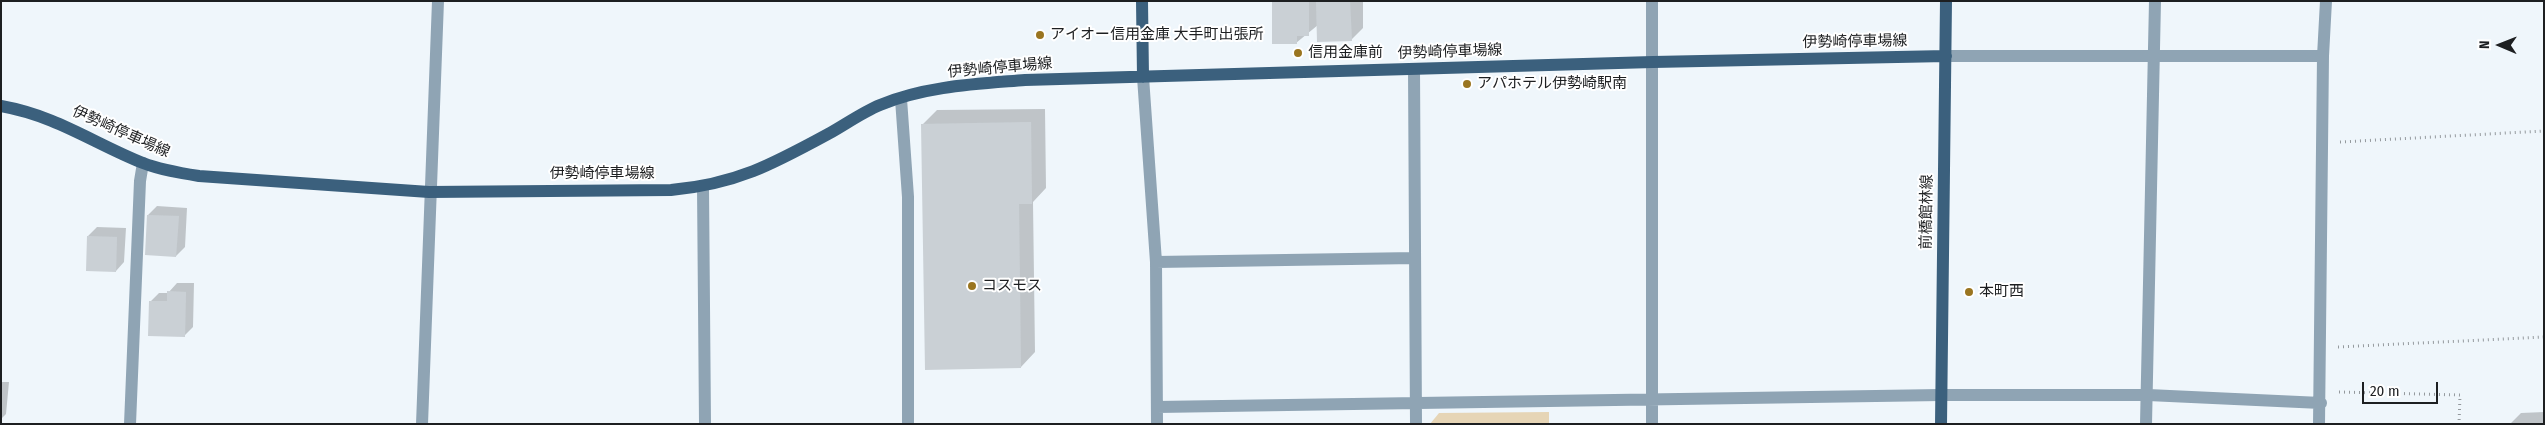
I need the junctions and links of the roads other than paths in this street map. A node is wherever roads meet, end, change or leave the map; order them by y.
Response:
1 (438, 1) edge
2 (1142, 1) edge
3 (1652, 1) edge
4 (1946, 1) edge
5 (2155, 1) edge
6 (2326, 1) edge
7 (2153, 55) junction
8 (1946, 56) junction
9 (2322, 56) junction
10 (1653, 62) junction
11 (1414, 69) junction
12 (1143, 77) junction
13 (900, 99) junction
14 (1, 106) edge
15 (143, 163) junction
16 (703, 187) junction
17 (429, 192) junction
18 (1415, 258) junction
19 (1156, 262) junction
20 (1941, 394) junction
21 (2148, 395) junction
22 (2321, 397) junction
23 (1652, 401) junction
24 (1416, 403) junction
25 (1157, 408) junction
26 (130, 424) edge
27 (422, 424) edge
28 (705, 424) edge
29 (908, 424) edge
30 (1157, 424) edge
31 (1416, 424) edge
32 (1652, 424) edge
33 (1941, 424) edge
34 (2146, 424) edge
35 (2319, 424) edge

1 - 17 street
2 - 12 main road
3 - 10 street
4 - 8 main road, 前橋館林線
5 - 7 street
6 - 9 street
7 - 8 street
7 - 9 street
7 - 21 street
8 - 10 main road, 伊勢崎停車場線
8 - 20 main road, 前橋館林線
9 - 22 street
10 - 11 main road, 伊勢崎停車場線
10 - 23 street
11 - 12 main road, 伊勢崎停車場線
11 - 18 street
12 - 13 main road, 伊勢崎停車場線
12 - 19 street
13 - 16 main road, 伊勢崎停車場線
13 - 29 street
14 - 15 main road, 伊勢崎停車場線
15 - 17 main road, 伊勢崎停車場線
15 - 26 street
16 - 17 main road, 伊勢崎停車場線
16 - 28 street
17 - 27 street
18 - 19 street
18 - 24 street
19 - 25 street
20 - 21 street
20 - 23 street
20 - 33 main road, 前橋館林線
21 - 22 street
21 - 34 street
22 - 35 street
23 - 24 street
23 - 32 street
24 - 25 street
24 - 31 street
25 - 30 street

